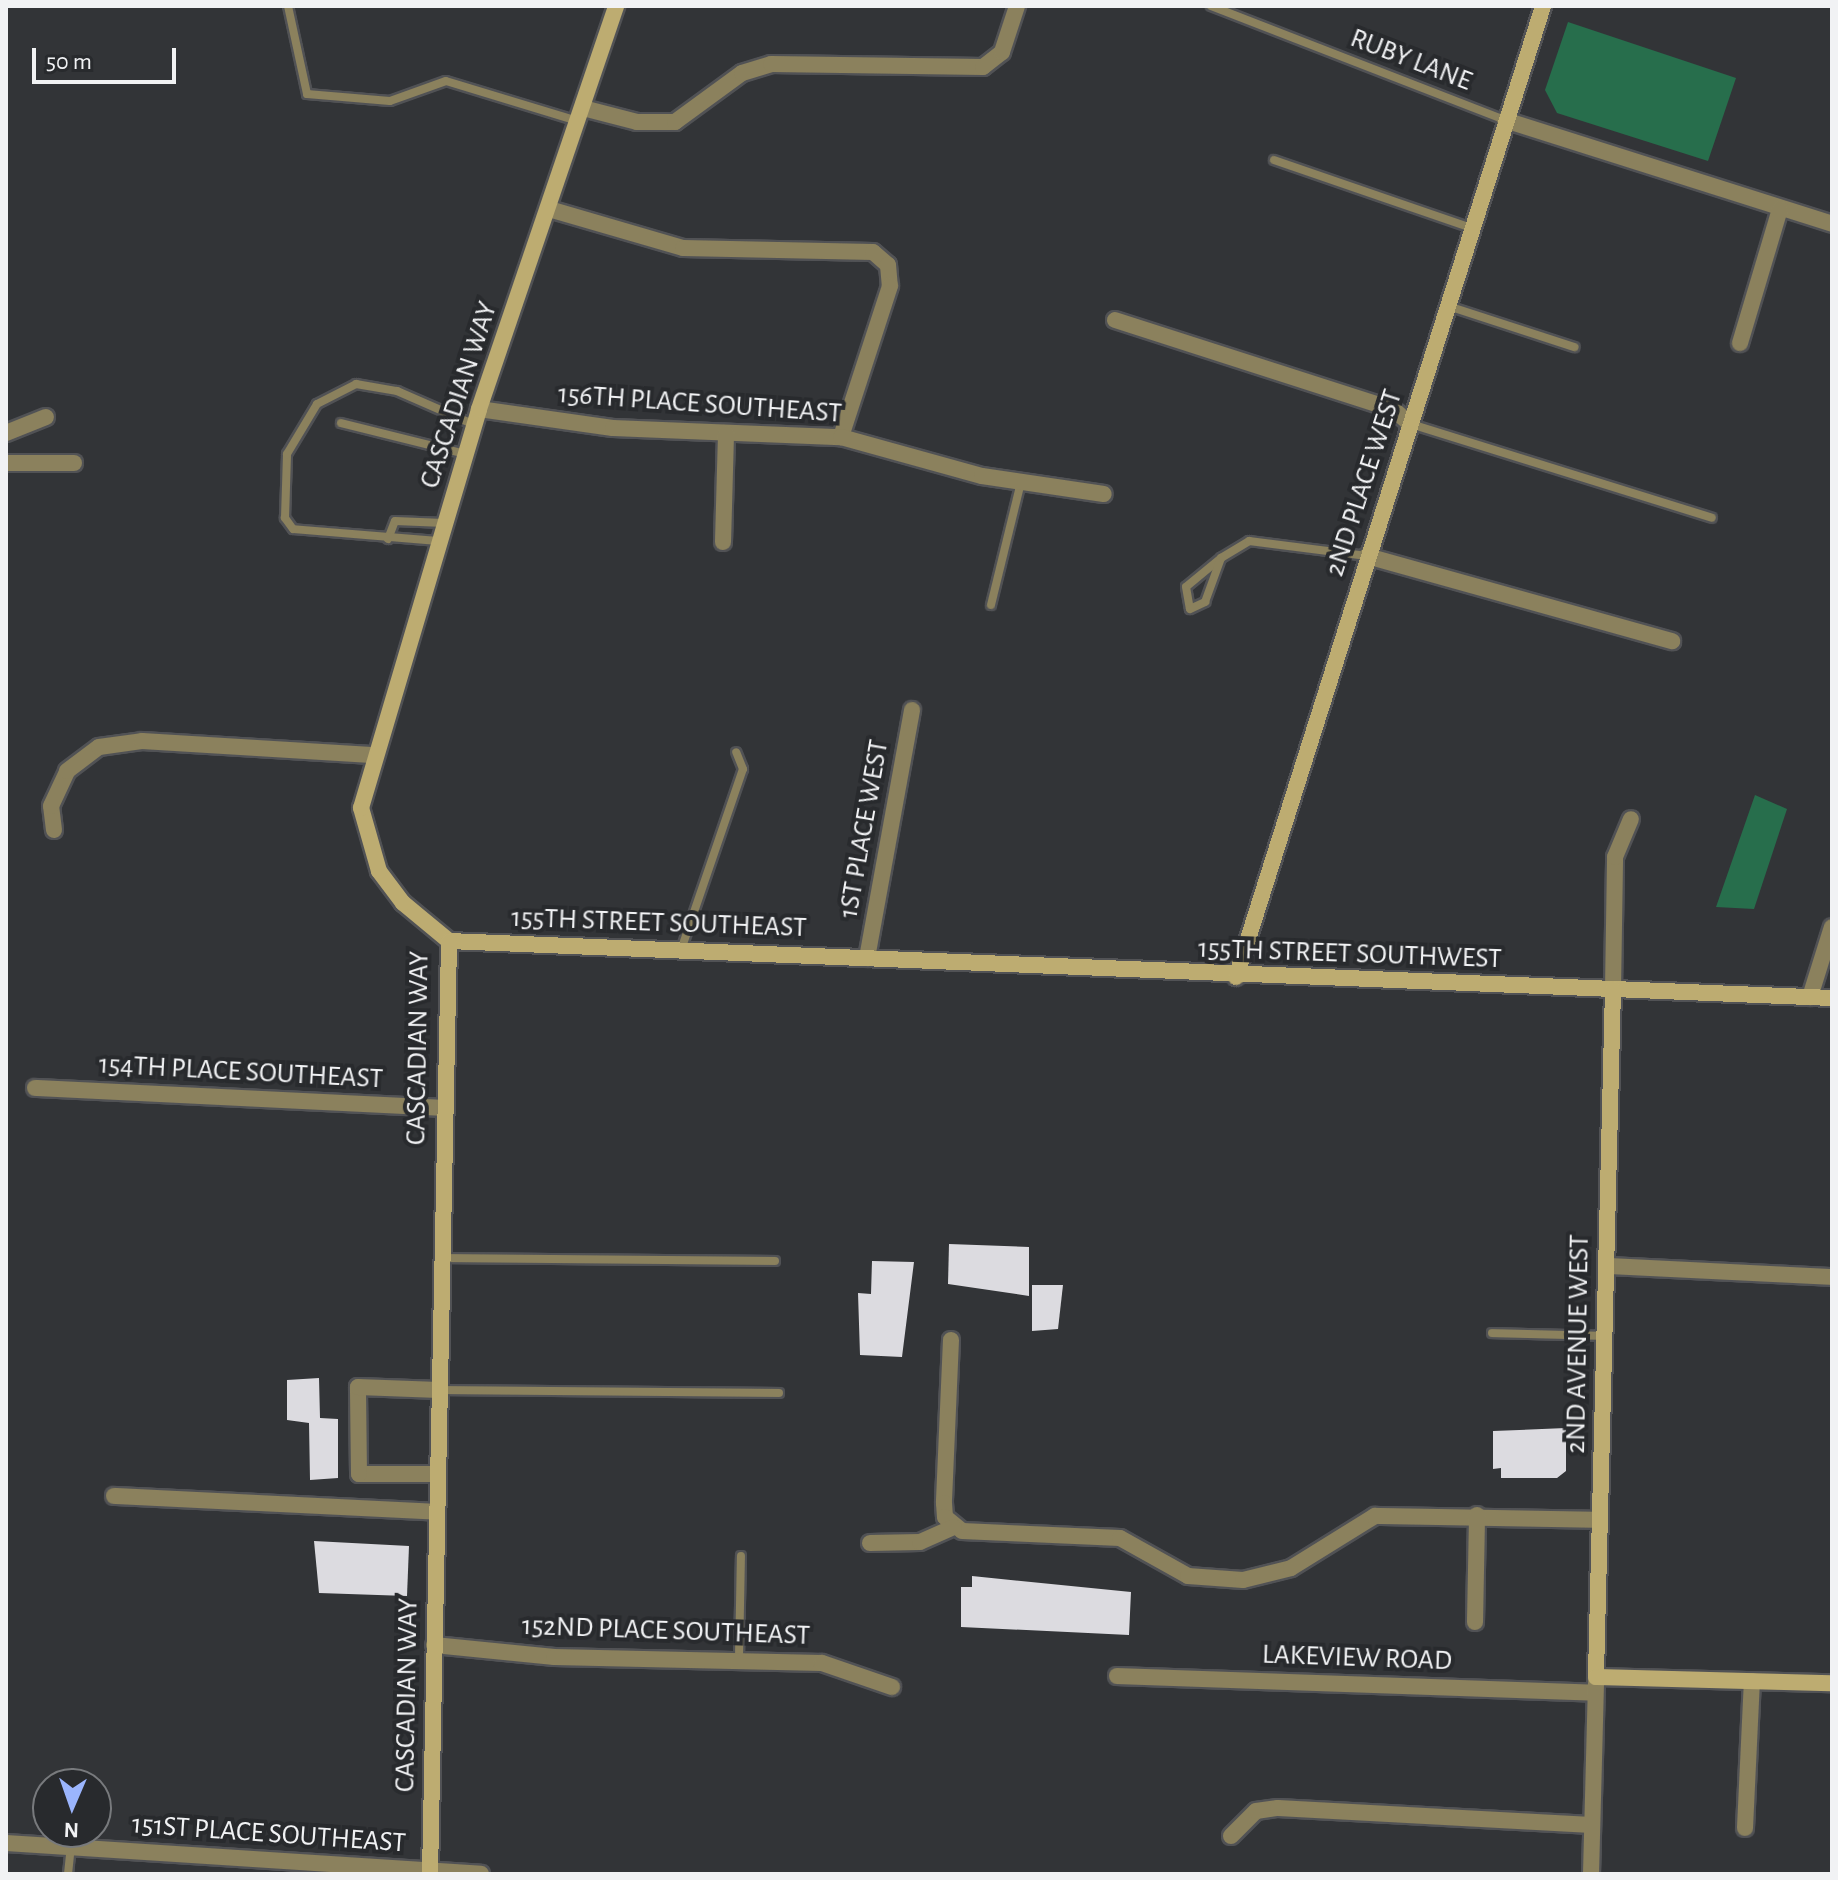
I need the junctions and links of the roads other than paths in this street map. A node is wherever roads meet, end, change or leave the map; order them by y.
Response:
1 (288, 6) edge
2 (616, 6) edge
3 (1017, 6) edge
4 (1211, 6) edge
5 (1543, 6) edge
6 (581, 114) junction
7 (1505, 120) junction
8 (1274, 160) dead end
9 (549, 209) junction
10 (1780, 209) junction
11 (1832, 224) edge
12 (1471, 228) junction
13 (1447, 306) junction
14 (1115, 320) dead end
15 (1740, 343) dead end
16 (1574, 347) dead end
17 (46, 417) dead end
18 (477, 417) junction
19 (341, 423) dead end
20 (1410, 424) junction
21 (6, 433) edge
22 (726, 433) junction
23 (841, 437) junction
24 (465, 454) junction
25 (6, 463) edge
26 (74, 463) dead end
27 (1021, 481) junction
28 (1104, 494) dead end
29 (1712, 518) dead end
30 (444, 523) junction
31 (388, 539) junction
32 (438, 541) junction
33 (723, 542) dead end
34 (1367, 556) junction
35 (1221, 558) junction
36 (991, 605) dead end
37 (1672, 641) dead end
38 (912, 710) dead end
39 (736, 752) dead end
40 (372, 755) junction
41 (1631, 819) dead end
42 (54, 830) dead end
43 (1832, 927) edge
44 (449, 941) junction
45 (680, 950) junction
46 (867, 958) junction
47 (1236, 977) junction
48 (1613, 989) junction
49 (1810, 997) junction
50 (1832, 998) edge
51 (35, 1088) dead end
52 (443, 1108) junction
53 (441, 1258) junction
54 (775, 1261) dead end
55 (1607, 1266) junction
56 (1832, 1277) edge
57 (1492, 1333) dead end
58 (1605, 1336) junction
59 (951, 1340) dead end
60 (439, 1390) junction
61 (779, 1393) dead end
62 (437, 1474) junction
63 (114, 1496) dead end
64 (436, 1512) junction
65 (1477, 1515) junction
66 (1600, 1520) junction
67 (954, 1527) junction
68 (870, 1543) dead end
69 (741, 1556) dead end
70 (1475, 1622) dead end
71 (434, 1645) junction
72 (739, 1657) junction
73 (1117, 1676) dead end
74 (1752, 1681) junction
75 (1832, 1683) edge
76 (1596, 1685) junction
77 (892, 1687) dead end
78 (1592, 1825) junction
79 (1745, 1828) dead end
80 (1231, 1836) dead end
81 (6, 1843) edge
82 (32, 1845) edge
83 (71, 1848) edge
84 (85, 1848) edge
85 (430, 1873) edge
86 (68, 1874) edge
87 (481, 1874) edge
88 (1591, 1874) edge

1 - 6 lane
2 - 6 street, CASCADIAN WAY
3 - 6 street
4 - 7 lane, RUBY LANE
5 - 7 street, 2ND PLACE WEST
6 - 9 street, CASCADIAN WAY
7 - 10 street
7 - 12 street, 2ND PLACE WEST
8 - 12 lane
9 - 18 street, CASCADIAN WAY
9 - 23 street
10 - 11 street
10 - 15 street
12 - 13 street, 2ND PLACE WEST
13 - 16 lane
13 - 20 street, 2ND PLACE WEST
14 - 20 street
17 - 21 street
18 - 22 street, 156TH PLACE SOUTHEAST
18 - 24 street, CASCADIAN WAY
18 - 31 lane
19 - 24 lane
20 - 29 lane
20 - 34 street, 2ND PLACE WEST
22 - 23 street, 156TH PLACE SOUTHEAST
22 - 33 street
23 - 27 street, 156TH PLACE SOUTHEAST
24 - 30 street, CASCADIAN WAY
25 - 26 street
27 - 28 street, 156TH PLACE SOUTHEAST
27 - 36 lane
30 - 31 lane
30 - 32 street, CASCADIAN WAY
31 - 32 lane
32 - 40 street, CASCADIAN WAY
34 - 35 lane
34 - 37 street
34 - 47 street, 2ND PLACE WEST
35 - 35 lane
38 - 46 street, 1ST PLACE WEST
39 - 45 lane
40 - 42 street
40 - 44 street, CASCADIAN WAY
41 - 48 street, 2ND AVENUE WEST
43 - 49 street
44 - 45 street, 155TH STREET SOUTHEAST
44 - 52 street, CASCADIAN WAY
45 - 46 street, 155TH STREET SOUTHEAST
46 - 47 street, 155TH STREET SOUTHWEST
47 - 48 street, 155TH STREET SOUTHWEST
48 - 49 street, 155TH STREET SOUTHWEST
48 - 55 street, 2ND AVENUE WEST
49 - 50 street, 155TH STREET SOUTHWEST
51 - 52 street, 154TH PLACE SOUTHEAST
52 - 53 street, CASCADIAN WAY
53 - 54 lane
53 - 60 street, CASCADIAN WAY
55 - 56 street
55 - 58 street, 2ND AVENUE WEST
57 - 58 lane
58 - 66 street, 2ND AVENUE WEST
59 - 67 street
60 - 61 lane
60 - 62 street, CASCADIAN WAY
60 - 62 street
62 - 64 street, CASCADIAN WAY
63 - 64 street
64 - 71 street, CASCADIAN WAY
65 - 66 street
65 - 67 street
65 - 70 street
66 - 76 street, 2ND AVENUE WEST
67 - 68 street
69 - 72 lane
71 - 72 street, 152ND PLACE SOUTHEAST
71 - 85 street, CASCADIAN WAY
72 - 77 street, 152ND PLACE SOUTHEAST
73 - 76 street, LAKEVIEW ROAD
74 - 75 street, LAKEVIEW ROAD
74 - 76 street, LAKEVIEW ROAD
74 - 79 street
76 - 78 street, 2ND AVENUE WEST
78 - 80 street
78 - 88 street, 2ND AVENUE WEST
81 - 82 street, 151ST PLACE SOUTHEAST
83 - 86 lane
84 - 85 street, 151ST PLACE SOUTHEAST
85 - 87 street, 151ST PLACE SOUTHEAST

